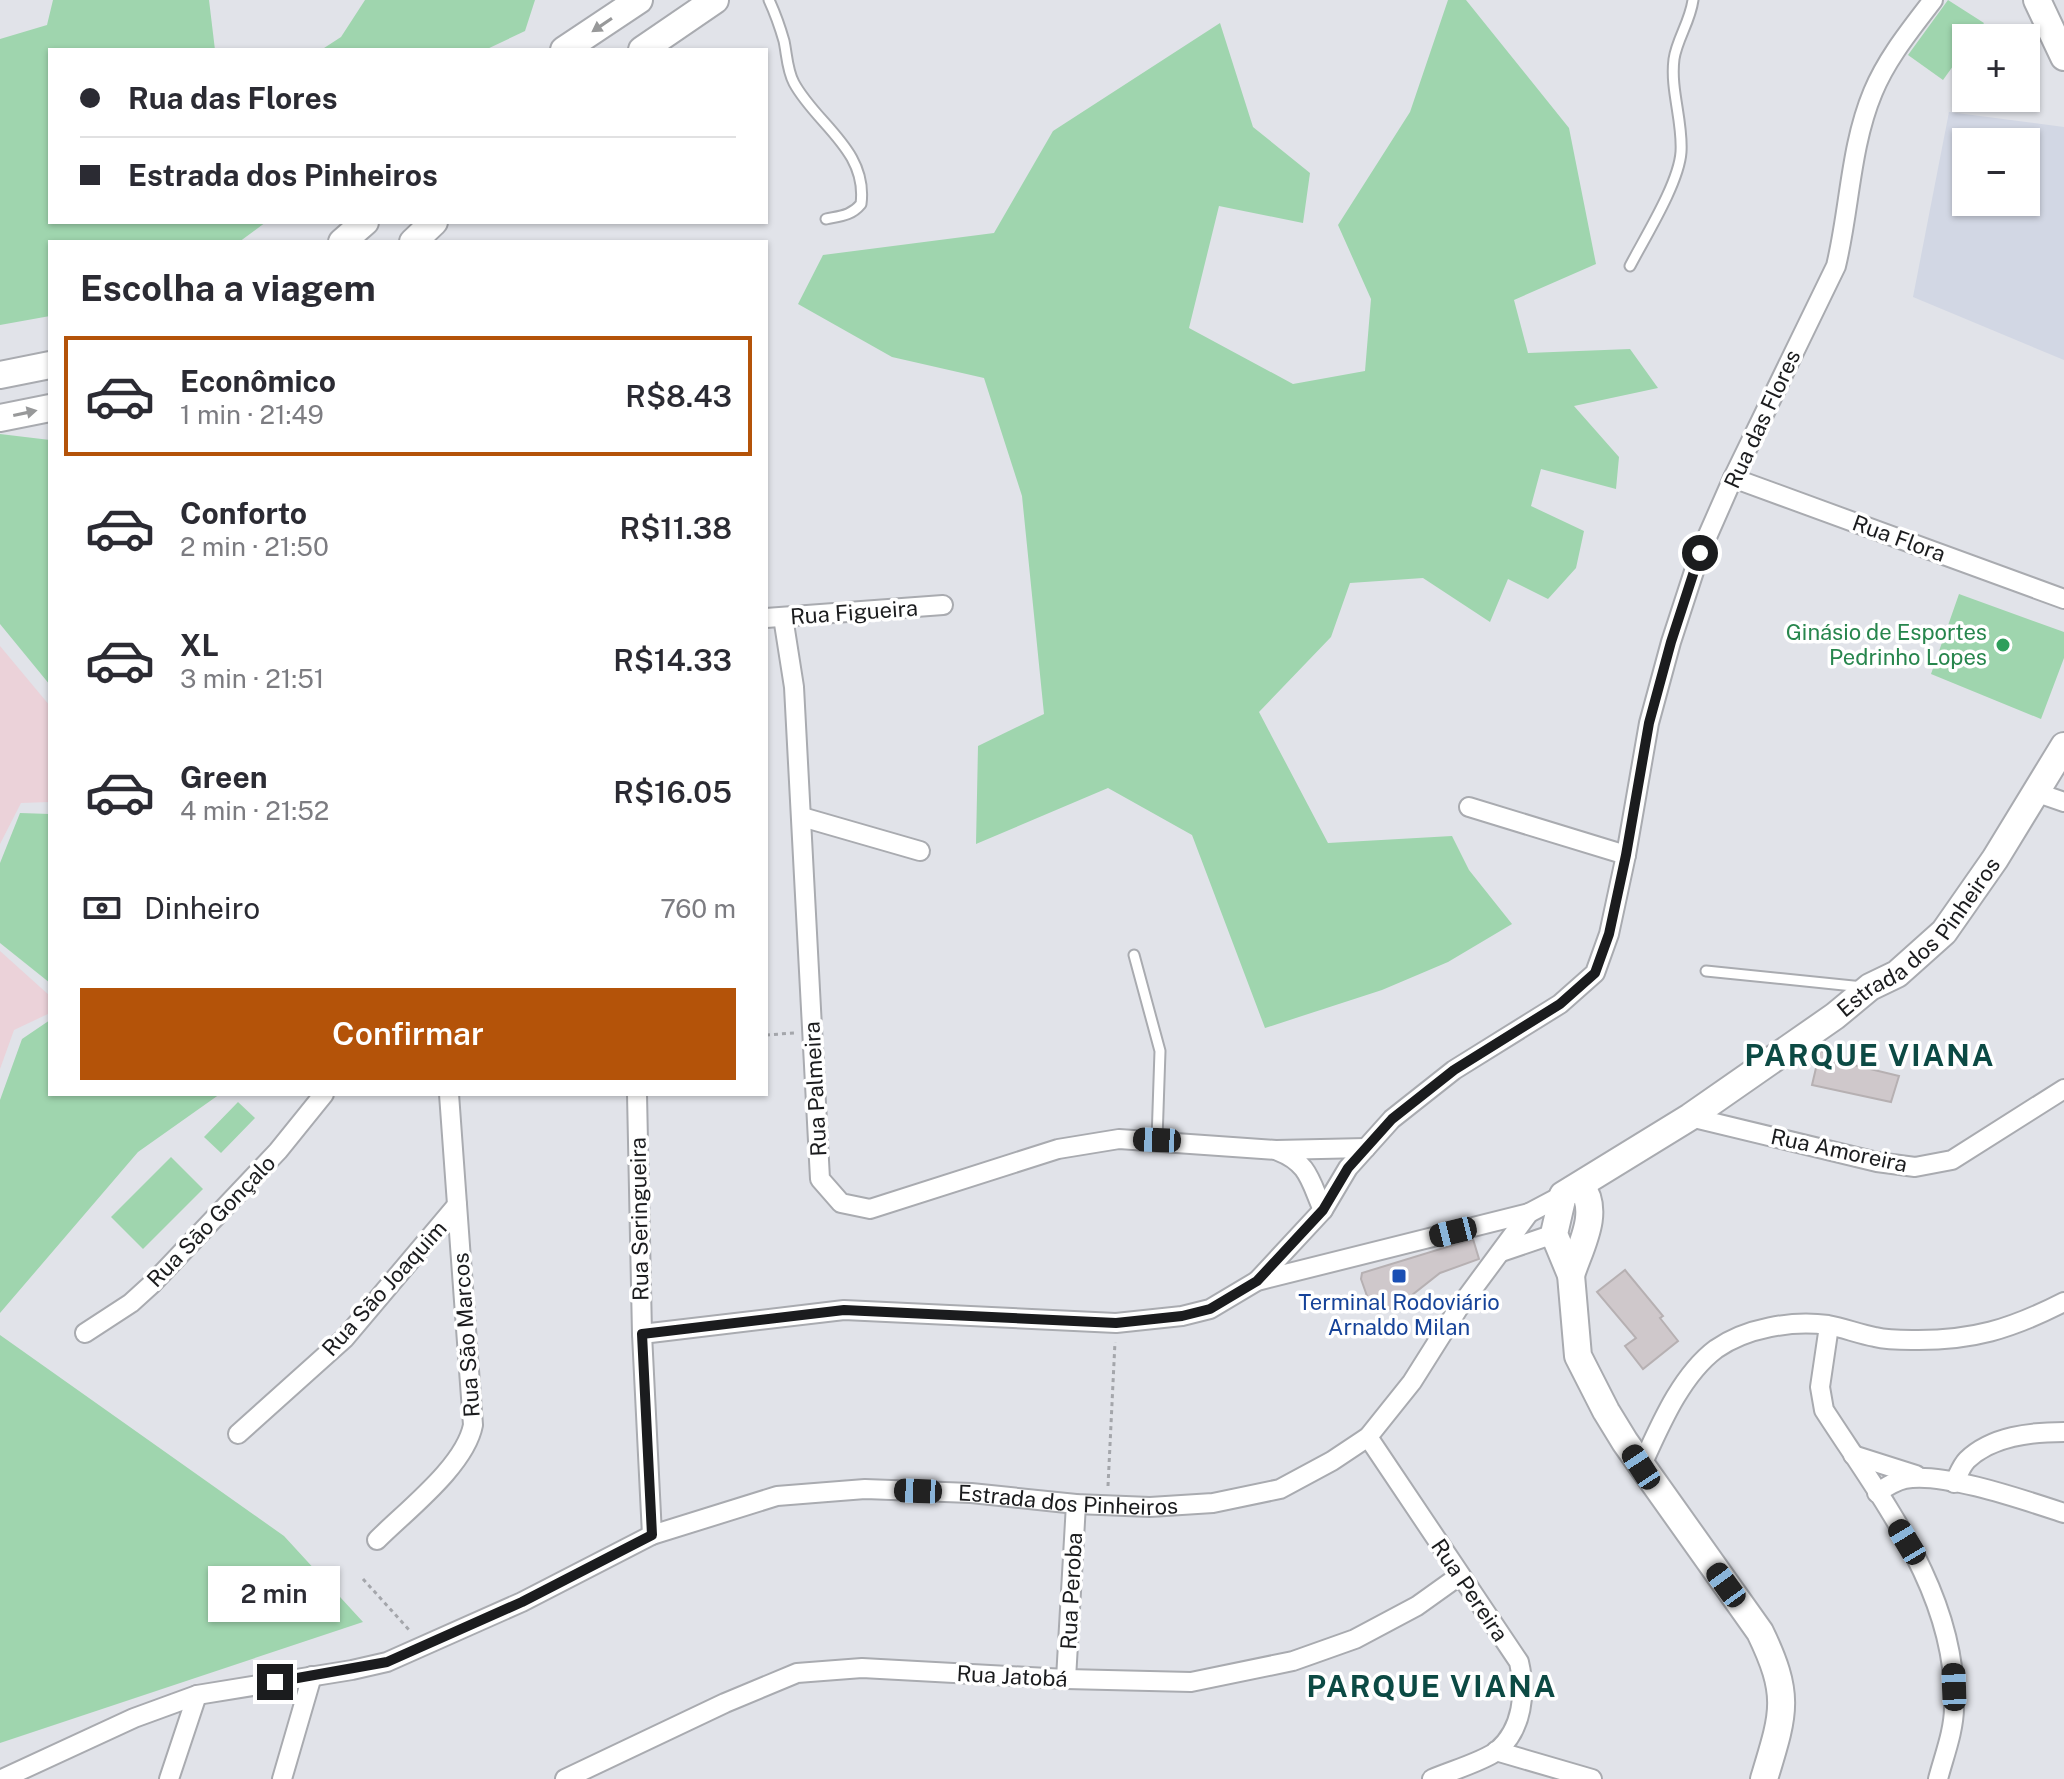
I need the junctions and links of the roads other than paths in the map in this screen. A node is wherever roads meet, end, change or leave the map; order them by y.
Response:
1 (639, 0) edge
2 (715, 0) edge
3 (769, 0) edge
4 (1693, 0) edge
5 (1933, 0) edge
6 (2037, 0) edge
7 (567, 48) edge
8 (645, 48) edge
9 (2064, 57) edge
10 (826, 219) dead end
11 (363, 224) edge
12 (432, 224) edge
13 (344, 240) edge
14 (415, 240) edge
15 (1630, 266) dead end
16 (48, 365) edge
17 (0, 375) edge
18 (48, 408) edge
19 (0, 418) edge
20 (1733, 478) junction
21 (2064, 599) edge
22 (943, 605) dead end
23 (774, 618) edge
24 (2064, 746) edge
25 (2035, 792) junction
26 (2064, 802) edge
27 (1469, 807) dead end
28 (802, 817) junction
29 (920, 851) dead end
30 (1626, 855) junction
31 (1134, 955) dead end
32 (1706, 971) dead end
33 (1870, 987) junction
34 (2064, 1089) edge
35 (322, 1096) edge
36 (449, 1096) edge
37 (637, 1096) edge
38 (1690, 1117) junction
39 (1157, 1140) junction
40 (1366, 1148) junction
41 (1276, 1150) junction
42 (1610, 1167) junction
43 (1572, 1190) junction
44 (457, 1205) junction
45 (1323, 1210) junction
46 (1529, 1213) junction
47 (1591, 1214) junction
48 (1554, 1234) junction
49 (1501, 1252) junction
50 (1571, 1275) junction
51 (1257, 1281) junction
52 (2064, 1302) edge
53 (1829, 1326) junction
54 (85, 1333) dead end
55 (642, 1334) junction
56 (2064, 1432) edge
57 (238, 1434) dead end
58 (1368, 1437) junction
59 (1853, 1455) junction
60 (1641, 1467) junction
61 (1923, 1477) junction
62 (1954, 1483) junction
63 (1877, 1493) junction
64 (1076, 1504) junction
65 (2064, 1513) edge
66 (652, 1535) junction
67 (377, 1540) dead end
68 (1459, 1576) junction
69 (312, 1676) junction
70 (1066, 1679) junction
71 (197, 1695) junction
72 (1496, 1751) junction
73 (2, 1779) edge
74 (169, 1779) edge
75 (282, 1779) edge
76 (565, 1779) edge
77 (1432, 1779) edge
78 (1592, 1779) edge
79 (1764, 1779) edge
80 (1938, 1779) edge

1 -> 7 main road
2 - 8 main road
3 - 10 lane
4 - 15 lane
5 - 20 street, Rua das Flores
6 - 9 main road
11 - 13 main road
12 - 14 main road
16 - 17 main road
19 -> 18 main road
20 - 21 street, Rua Flora
20 - 30 street, Rua das Flores
22 - 23 street, Rua Figueira
23 - 28 street, Rua Palmeira
24 - 25 main road, Estrada dos Pinheiros
25 - 26 street
25 - 33 main road, Estrada dos Pinheiros
27 - 30 street
28 - 29 street
28 - 39 street, Rua Palmeira
30 - 40 street, Rua das Flores
31 - 39 lane
32 - 33 lane
33 - 38 main road, Estrada dos Pinheiros
34 - 38 street, Rua Amoreira
35 - 54 street, Rua São Gonçalo
36 - 44 street, Rua São Marcos
37 - 55 street, Rua Seringueira
38 - 42 main road, Estrada dos Pinheiros
39 - 41 street, Rua Palmeira
40 - 41 street, Rua Palmeira
40 - 45 street, Rua das Flores
41 - 45 street
42 - 43 main road, Estrada dos Pinheiros
42 - 47 main road
43 - 46 street, Estrada dos Pinheiros
43 - 47 main road
43 - 48 main road
44 - 57 street, Rua São Joaquim
44 - 67 street, Rua São Marcos
45 - 51 street, Rua das Flores
46 - 49 street, Estrada dos Pinheiros
46 - 51 street
47 - 48 main road
47 - 50 main road
48 - 49 street
48 - 50 main road
49 - 58 street, Estrada dos Pinheiros
50 - 60 main road
51 - 55 street
52 - 53 street
53 - 59 street
53 - 60 street
55 - 66 street, Rua Seringueira
56 - 62 street
58 - 64 street, Estrada dos Pinheiros
58 - 68 street, Rua Pereira
59 - 61 street
59 - 63 street
60 - 79 main road
61 - 62 street
61 - 63 street
62 - 65 street
63 - 80 street
64 - 66 street, Estrada dos Pinheiros
64 - 70 street, Rua Peroba
66 - 69 street, Estrada dos Pinheiros
68 - 70 street, Rua Jatobá
68 - 72 street, Rua Pereira
69 - 71 street, Estrada dos Pinheiros
69 - 75 street
70 - 76 street, Rua Jatobá
71 - 73 street, Estrada dos Pinheiros
71 - 74 street
72 - 77 street
72 - 78 street

